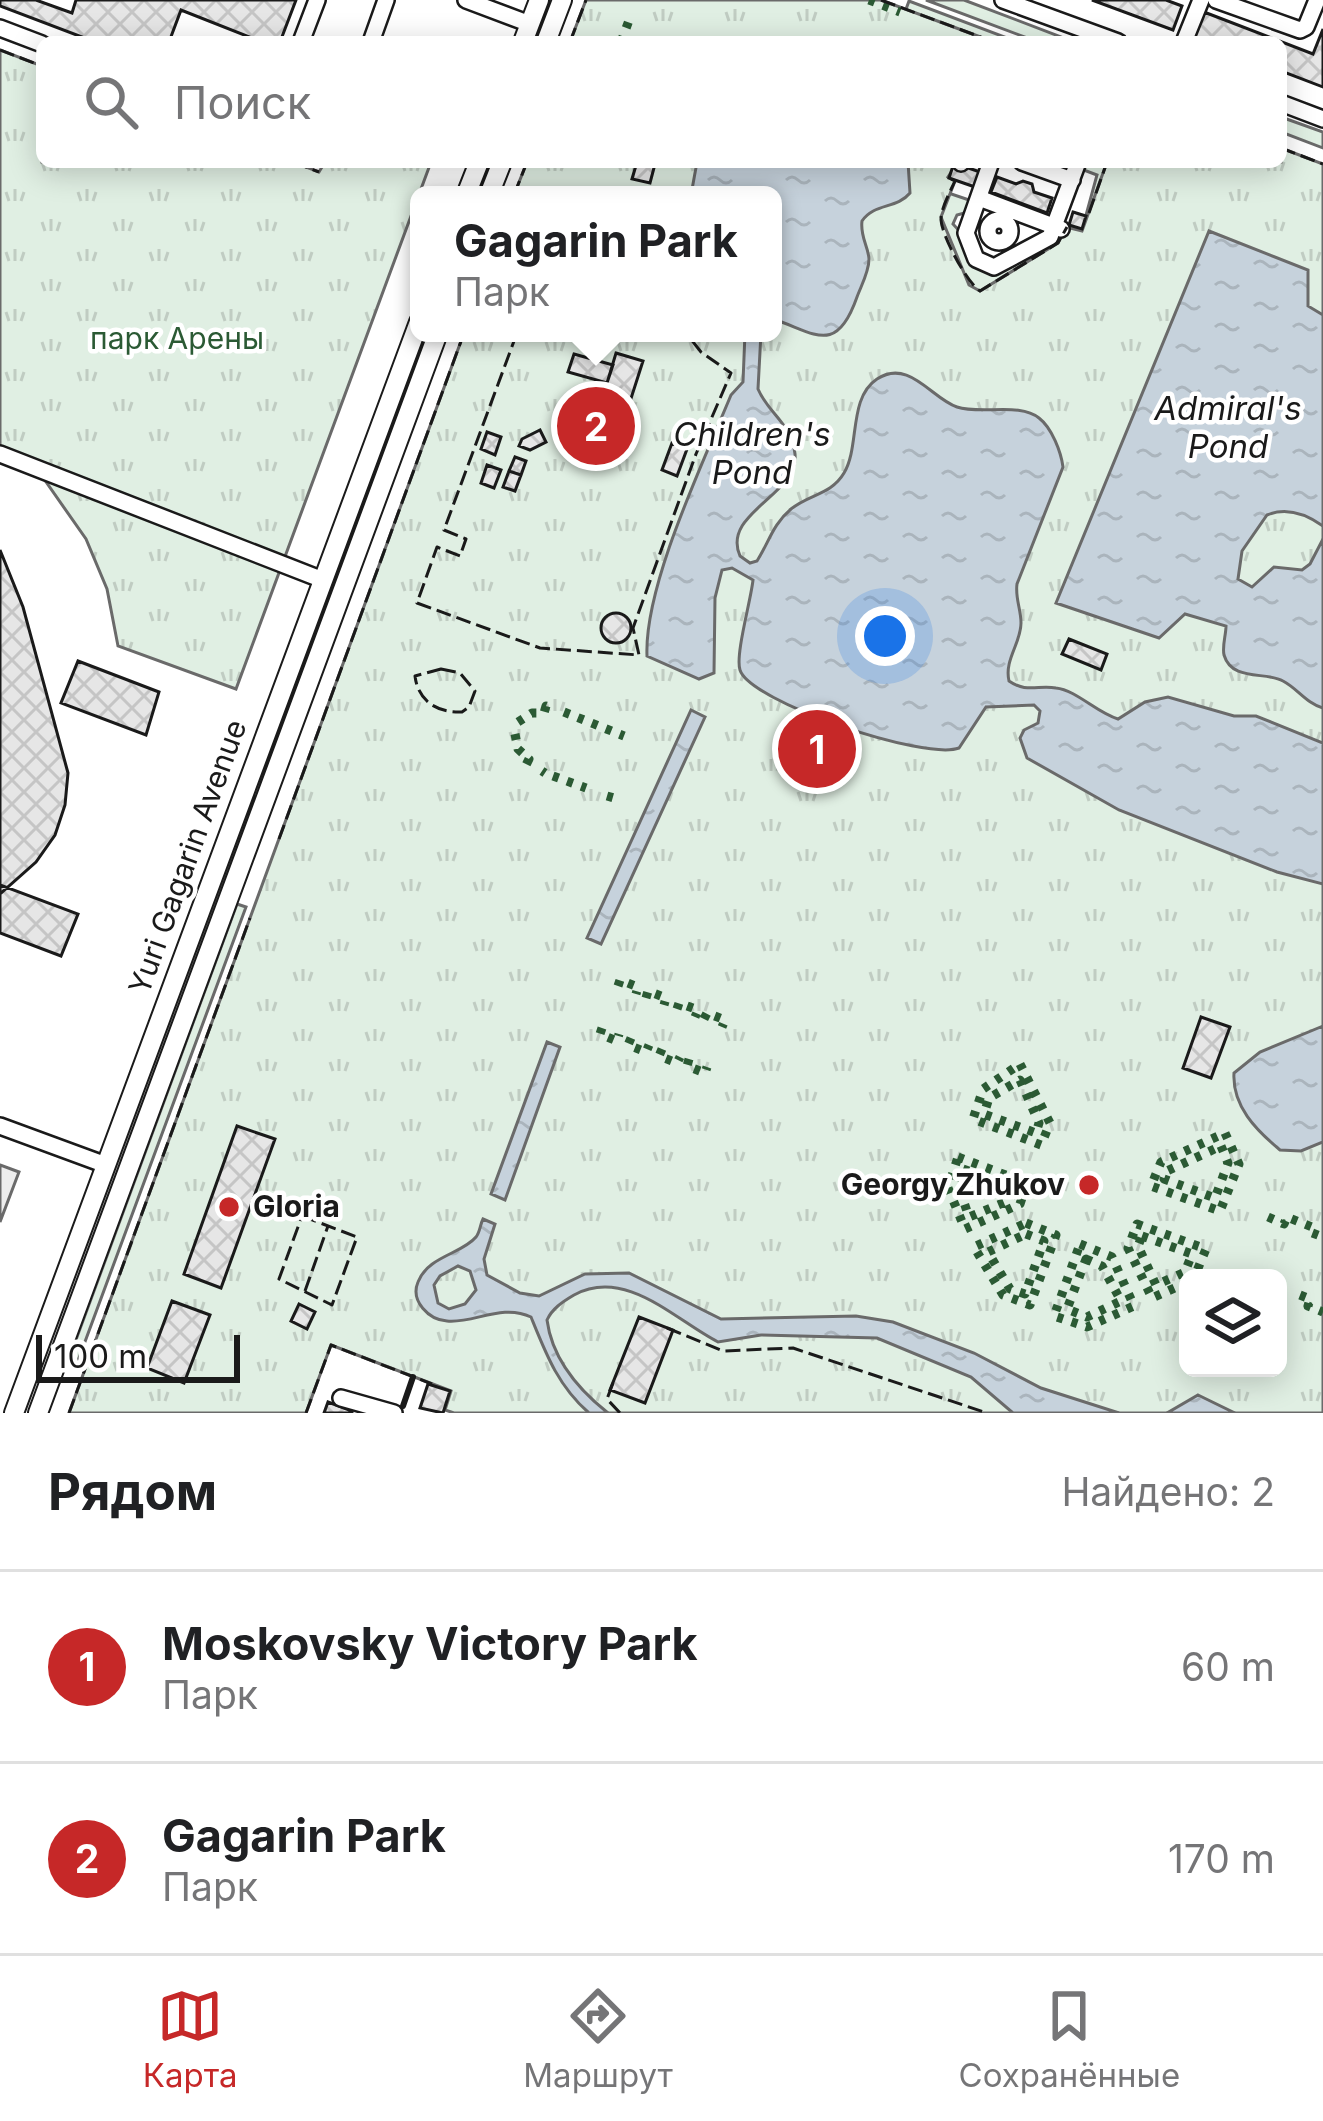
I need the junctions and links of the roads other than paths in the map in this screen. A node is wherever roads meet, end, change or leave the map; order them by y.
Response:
1 (316, 0) edge
2 (364, 0) edge
3 (466, 0) edge
4 (539, 0) edge
5 (562, 0) edge
6 (1004, 0) edge
7 (1201, 0) edge
8 (1216, 0) edge
9 (1317, 0) edge
10 (385, 3) edge
11 (0, 28) edge
12 (526, 33) edge
13 (1077, 35) edge
14 (303, 36) edge
15 (373, 36) edge
16 (548, 36) edge
17 (1186, 36) edge
18 (36, 42) edge
19 (1287, 105) edge
20 (1323, 118) edge
21 (990, 168) edge
22 (1040, 168) edge
23 (1076, 168) edge
24 (1072, 180) junction
25 (979, 198) junction
26 (1064, 200) junction
27 (1085, 207) dead end
28 (1005, 214) junction
29 (1058, 227) junction
30 (996, 238) junction
31 (969, 243) junction
32 (1014, 259) junction
33 (412, 342) edge
34 (435, 342) edge
35 (0, 454) edge
36 (323, 580) junction
37 (0, 1126) edge
38 (106, 1165) junction
39 (340, 1397) dead end
40 (362, 1408) edge
41 (14, 1413) edge
42 (38, 1413) edge
43 (394, 1413) edge

1 - 14 street
2 - 10 street
3 - 12 street
4 - 12 main road
5 - 16 main road
6 - 13 street
7 - 17 street
8 - 9 street
10 - 15 street
11 - 18 street
19 - 20 street
21 - 25 street
22 - 24 street
23 - 24 street
24 - 26 street
25 - 28 street
25 - 31 street
26 - 27 street
26 - 29 street
28 - 29 street
28 - 30 street
29 - 32 street
30 - 31 street
30 - 32 street
31 - 32 street
33 - 36 main road, Yuri Gagarin Avenue
34 - 42 main road, Yuri Gagarin Avenue
35 - 36 street
36 - 38 main road, Yuri Gagarin Avenue
37 - 38 street
38 - 41 main road, Yuri Gagarin Avenue
39 - 40 street
40 - 43 street

